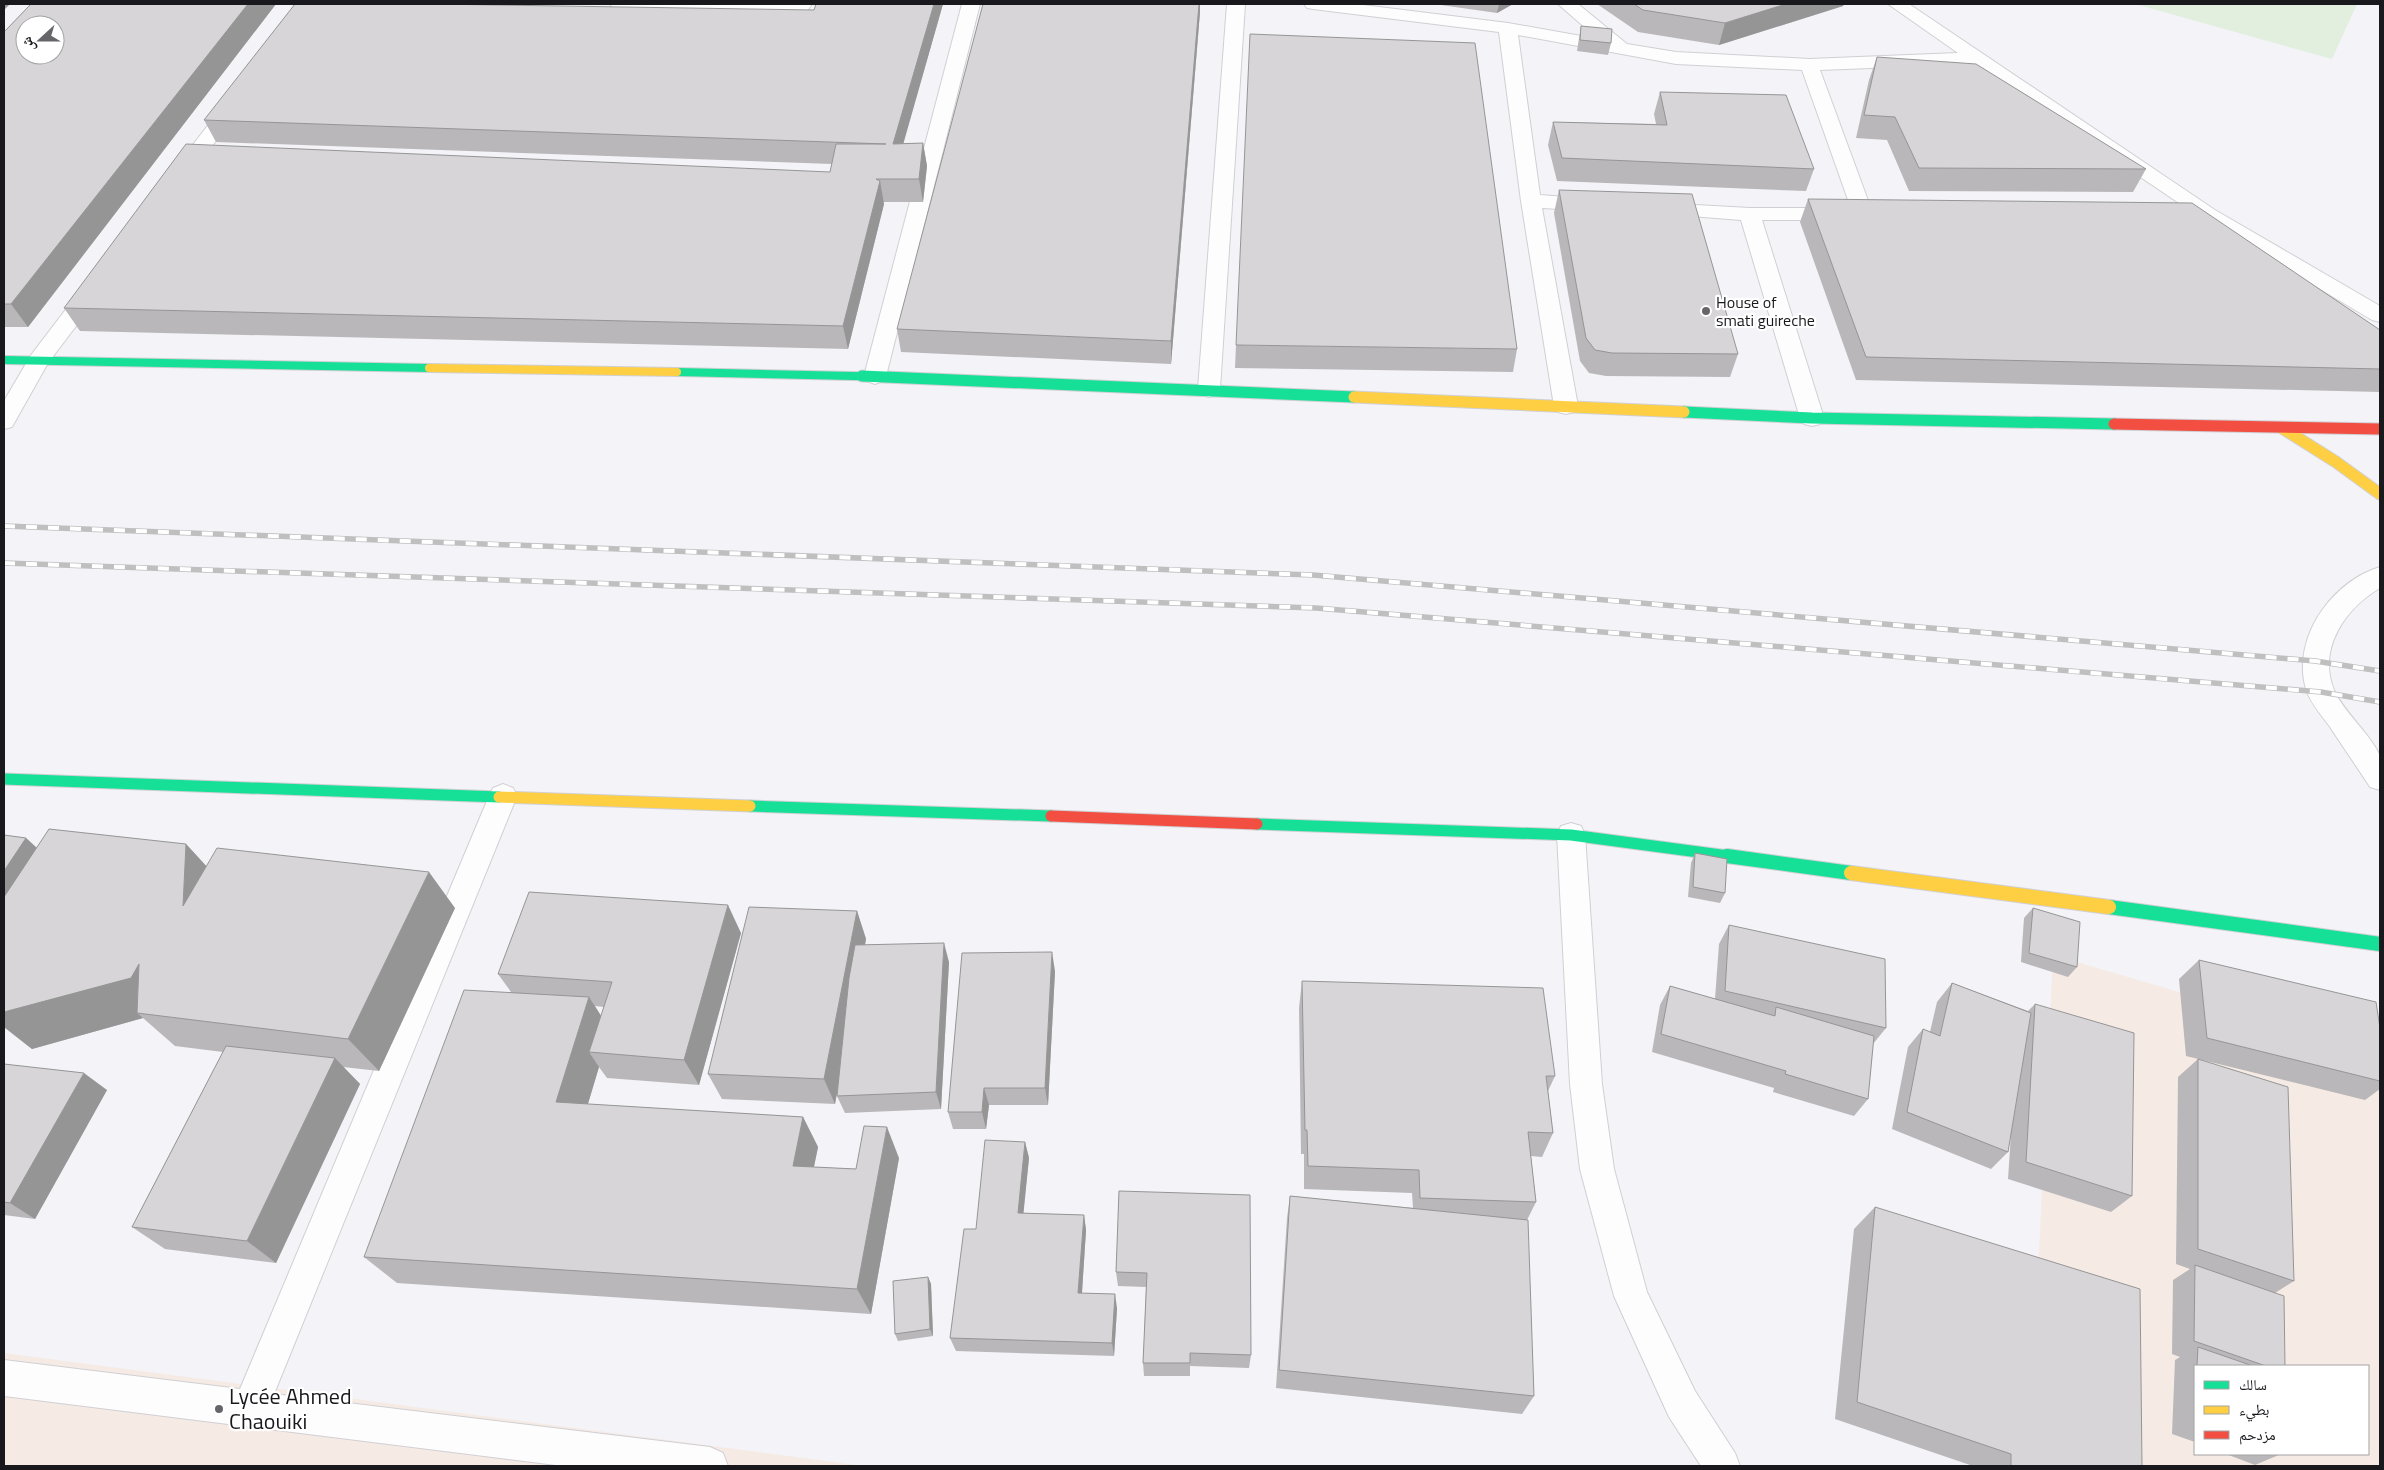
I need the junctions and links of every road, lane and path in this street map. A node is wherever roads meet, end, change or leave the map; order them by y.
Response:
1 (619, 4) edge
2 (803, 4) edge
3 (971, 4) edge
4 (1236, 4) edge
5 (1313, 4) edge
6 (1567, 4) edge
7 (1897, 4) edge
8 (1508, 28) junction
9 (1622, 49) junction
10 (1979, 58) junction
11 (1809, 65) junction
12 (248, 88) edge
13 (170, 188) edge
14 (1531, 201) junction
15 (1611, 206) edge
16 (1641, 208) edge
17 (1750, 214) junction
18 (2169, 214) edge
19 (2208, 214) junction
20 (105, 274) edge
21 (2380, 315) edge
22 (4, 360) edge
23 (40, 360) junction
24 (875, 376) junction
25 (1209, 389) junction
26 (1566, 406) junction
27 (1812, 418) junction
28 (4, 421) edge
29 (2282, 428) junction
30 (2380, 429) edge
31 (2380, 494) edge
32 (2380, 576) edge
33 (4, 779) edge
34 (2380, 779) edge
35 (503, 796) junction
36 (1570, 835) junction
37 (2380, 944) edge
38 (4, 1378) edge
39 (250, 1409) junction
40 (710, 1466) edge
41 (1722, 1466) edge

1 - 2 street
3 - 24 street
4 - 25 street
5 - 8 street
6 - 9 street
7 - 10 street
8 - 9 street
8 - 14 street
9 - 11 street
10 - 11 street
10 - 19 street
11 - 17 street
12 - 13 street
14 - 15 street
14 - 26 street
16 - 17 street
17 - 27 street
18 - 19 street
19 - 21 street
20 - 23 street
22 - 23 street
23 - 24 street
23 - 28 street
24 - 25 street
25 - 26 street
26 - 27 street
27 - 29 street
29 - 30 street
29 - 31 street
32 - 34 street
33 - 35 street
35 - 36 street
35 - 39 street
36 - 37 street
36 - 41 street
38 - 39 street
39 - 40 street

